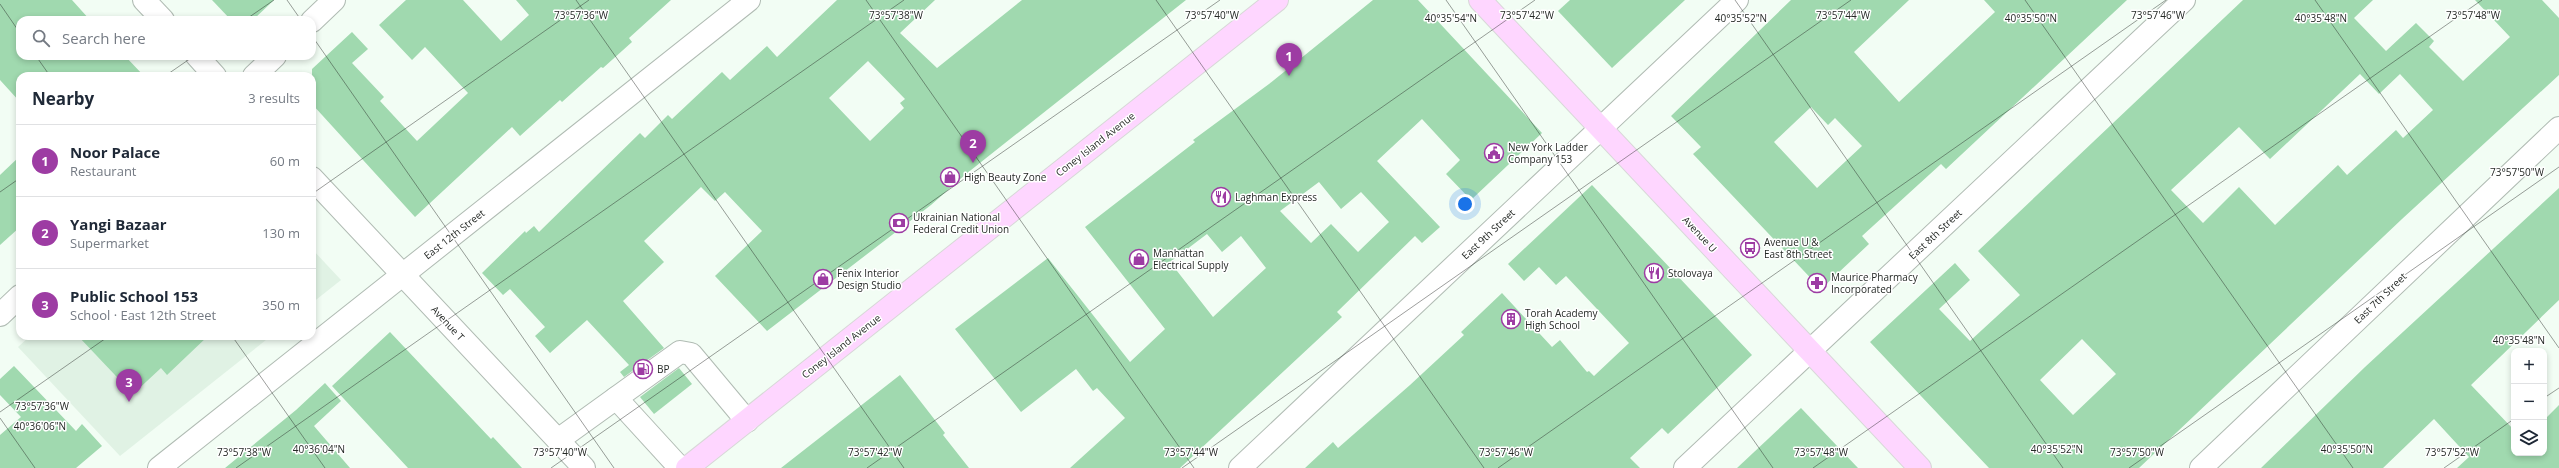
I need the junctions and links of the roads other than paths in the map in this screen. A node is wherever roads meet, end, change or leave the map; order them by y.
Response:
1 (144, 0) edge
2 (334, 0) edge
3 (749, 0) edge
4 (1277, 0) edge
5 (1480, 0) edge
6 (1737, 0) edge
7 (2184, 0) edge
8 (159, 16) edge
9 (316, 17) edge
10 (201, 60) edge
11 (271, 60) edge
12 (212, 72) edge
13 (258, 72) edge
14 (1600, 128) junction
15 (2559, 128) edge
16 (316, 182) edge
17 (403, 275) junction
18 (16, 300) edge
19 (0, 315) edge
20 (1810, 351) junction
21 (616, 398) junction
22 (747, 421) junction
23 (558, 440) junction
24 (159, 468) edge
25 (584, 468) edge
26 (680, 468) edge
27 (687, 468) edge
28 (1240, 468) edge
29 (1685, 468) edge
30 (1920, 468) edge
31 (2201, 468) edge

1 - 8 street
2 - 9 street
3 - 17 street, East 12th Street
4 - 22 main road, Coney Island Avenue
5 - 14 main road, Avenue U
6 - 14 street, East 9th Street
7 - 20 street, East 8th Street
10 - 12 street
11 - 13 street
14 - 20 main road, Avenue U
14 - 28 street, East 9th Street
15 - 31 street, East 7th Street
16 - 17 street, Avenue T
17 - 23 street, Avenue T
17 - 24 street, East 12th Street
18 - 19 street
20 - 29 street, East 8th Street
20 - 30 main road, Avenue U
21 - 22 street
21 - 23 street
21 - 26 street
22 - 27 main road, Coney Island Avenue
23 - 25 street, Avenue T

